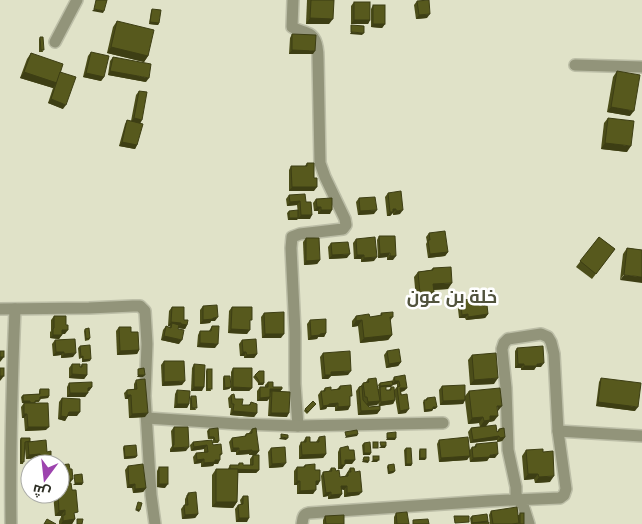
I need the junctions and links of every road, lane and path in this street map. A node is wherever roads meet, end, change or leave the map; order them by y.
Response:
1 (77, 0) edge
2 (293, 0) edge
3 (55, 42) dead end
4 (575, 66) dead end
5 (642, 67) edge
6 (0, 309) edge
7 (15, 309) junction
8 (5, 409) edge
9 (147, 418) junction
10 (443, 423) dead end
11 (298, 426) junction
12 (558, 431) junction
13 (642, 436) edge
14 (518, 500) junction
15 (11, 524) edge
16 (155, 524) edge
17 (302, 524) edge
18 (529, 524) edge

1 - 3 street
2 - 11 street
4 - 5 street
6 - 7 street
7 - 8 street
7 - 9 street
8 - 15 street
9 - 11 street
9 - 16 street
10 - 11 street
12 - 13 street
12 - 14 street
12 - 14 street
14 - 17 street
14 - 18 street

